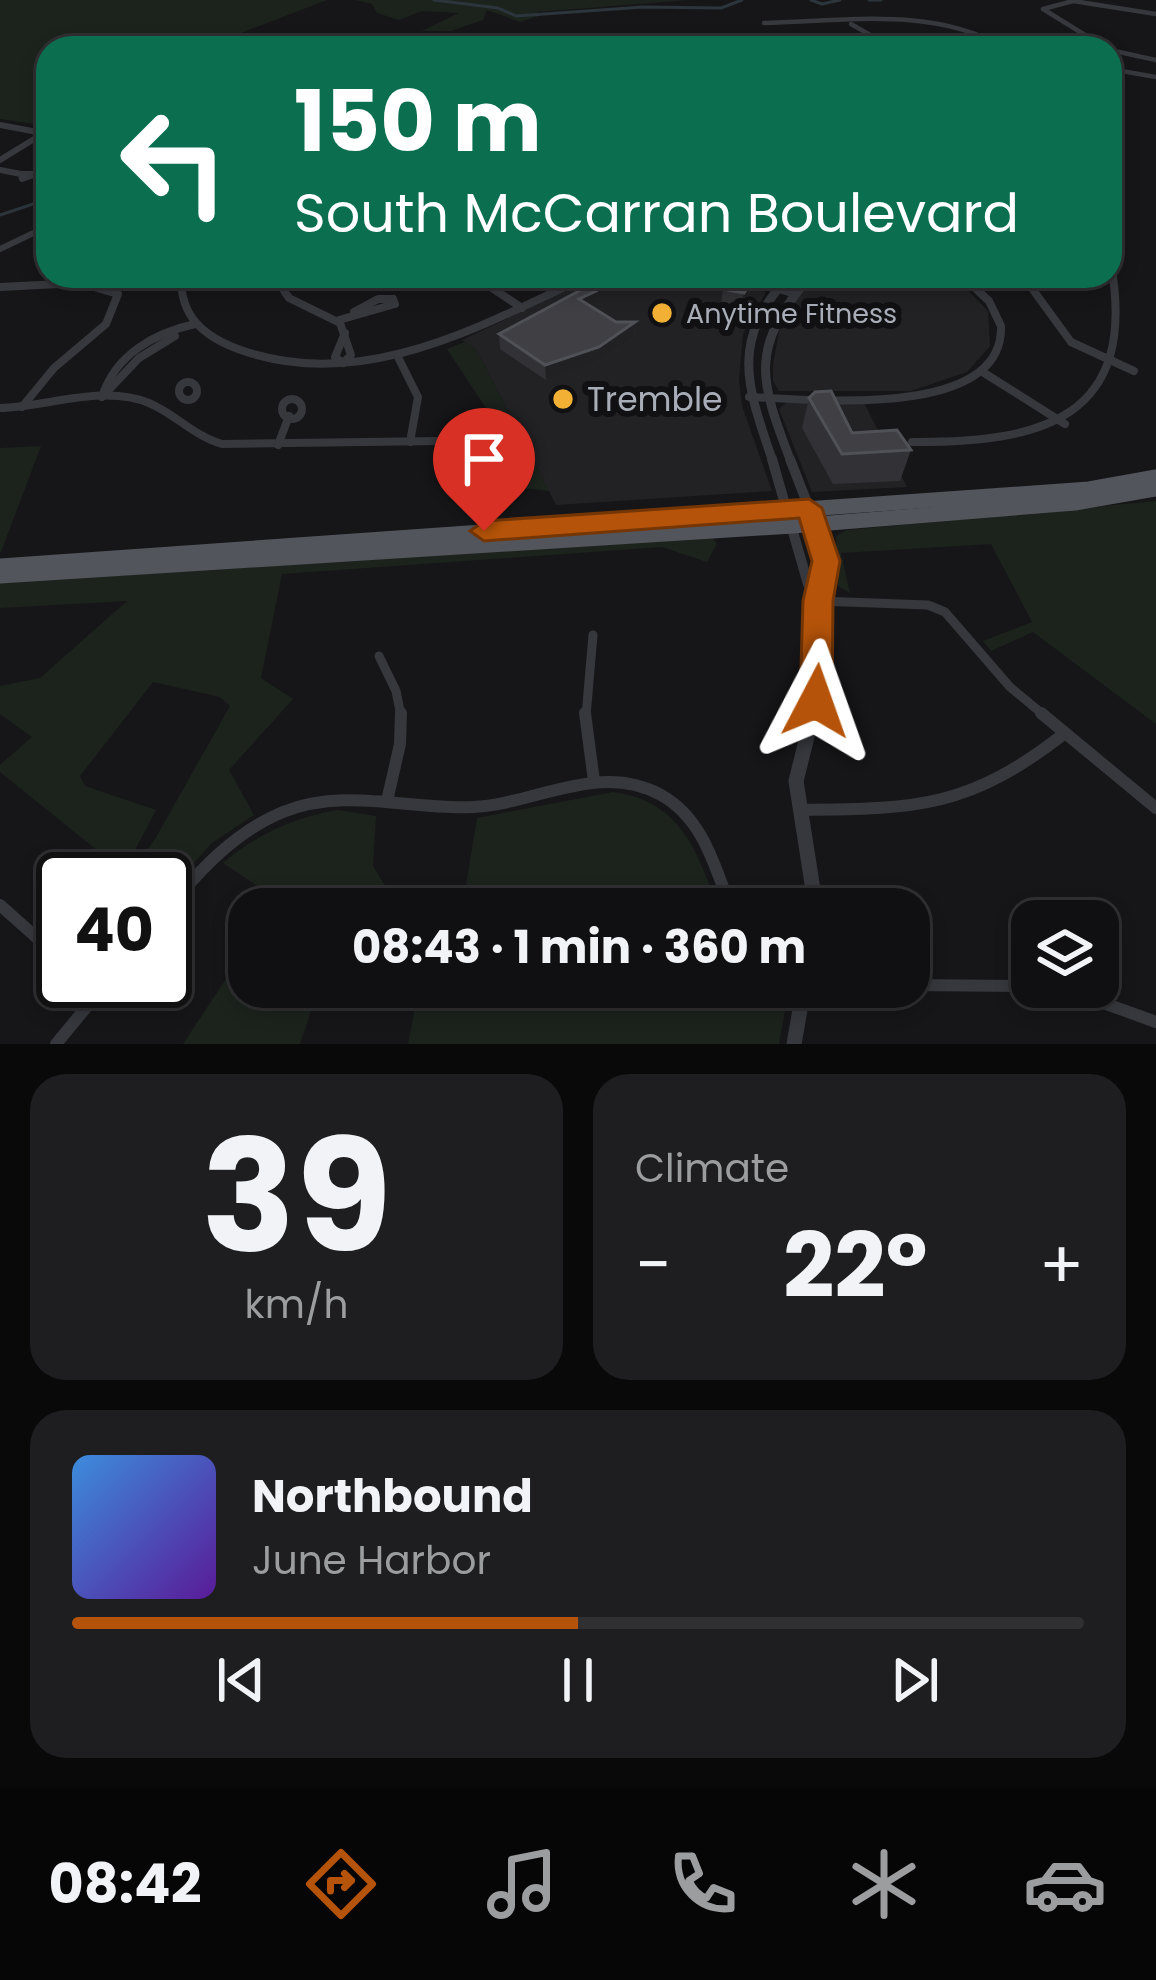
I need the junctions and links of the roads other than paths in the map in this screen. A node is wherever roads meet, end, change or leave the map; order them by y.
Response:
1 (1154, 16) edge
2 (764, 23) dead end
3 (851, 24) junction
4 (871, 36) edge
5 (984, 36) edge
6 (1087, 36) edge
7 (1122, 52) edge
8 (1156, 61) edge
9 (1122, 71) edge
10 (1156, 77) edge
11 (0, 125) edge
12 (36, 131) edge
13 (36, 139) edge
14 (0, 160) edge
15 (0, 170) edge
16 (20, 174) dead end
17 (36, 232) edge
18 (0, 249) edge
19 (1122, 278) edge
20 (1126, 284) dead end
21 (36, 285) edge
22 (0, 287) edge
23 (113, 288) edge
24 (181, 288) edge
25 (278, 288) edge
26 (492, 288) edge
27 (563, 288) edge
28 (776, 288) joint
29 (797, 288) edge
30 (976, 288) edge
31 (1032, 288) edge
32 (792, 293) junction
33 (522, 308) junction
34 (339, 320) junction
35 (195, 324) junction
36 (398, 357) junction
37 (1140, 359) dead end
38 (343, 364) junction
39 (981, 371) junction
40 (1134, 371) junction
41 (1126, 384) dead end
42 (102, 397) junction
43 (178, 397) dead end
44 (749, 397) junction
45 (768, 398) junction
46 (22, 407) junction
47 (0, 408) edge
48 (158, 408) junction
49 (1090, 412) dead end
50 (289, 416) dead end
51 (1065, 424) junction
52 (440, 441) dead end
53 (410, 442) junction
54 (912, 442) edge
55 (278, 445) junction
56 (1156, 477) edge
57 (1156, 490) edge
58 (812, 515) junction
59 (790, 518) junction
60 (0, 566) edge
61 (0, 576) edge
62 (818, 601) junction
63 (593, 635) dead end
64 (379, 656) dead end
65 (1065, 733) junction
66 (594, 781) junction
67 (387, 801) junction
68 (1156, 808) edge
69 (800, 810) junction
70 (192, 882) edge
71 (724, 888) edge
72 (813, 888) edge
73 (0, 905) edge
74 (36, 937) edge
75 (930, 985) edge
76 (1011, 986) edge
77 (86, 1008) edge
78 (800, 1008) edge
79 (1117, 1008) edge
80 (1156, 1022) edge
81 (56, 1044) edge
82 (794, 1044) edge

1 - 6 street
2 - 3 street
3 - 4 street
3 - 5 street
7 - 8 street
9 - 10 street
11 - 12 street
13 - 14 street
15 - 16 street
17 - 18 street
19 - 20 street
21 - 22 street
23 - 46 street
24 - 35 street
25 - 34 street
26 - 33 street
27 - 33 street
28 - 32 street
28 - 44 street
29 - 32 street
30 - 39 street
31 - 40 street
32 - 45 street
33 - 36 street
34 - 34 street
34 - 38 street
35 - 38 street
35 - 42 street
36 - 38 street
36 - 53 street
37 - 40 street
39 - 45 street
39 - 51 street
40 - 41 street
42 - 46 street
42 - 48 street
43 - 48 street
44 - 45 street
44 - 59 street
45 - 58 street
46 - 47 street
48 - 55 street
49 - 51 street
50 - 55 street
51 - 54 street
52 - 53 street
53 - 55 street
56 - 58 main road
57 - 58 main road
58 - 59 main road
58 - 62 street
59 - 60 main road
59 - 61 main road
59 - 62 street
62 - 65 street
62 - 69 street
63 - 66 street
64 - 67 street
65 - 68 street
65 - 69 street
66 - 67 street
66 - 71 street
67 - 70 street
69 - 72 street
73 - 74 street
75 - 76 street
77 - 81 street
78 - 82 street
79 - 80 street

